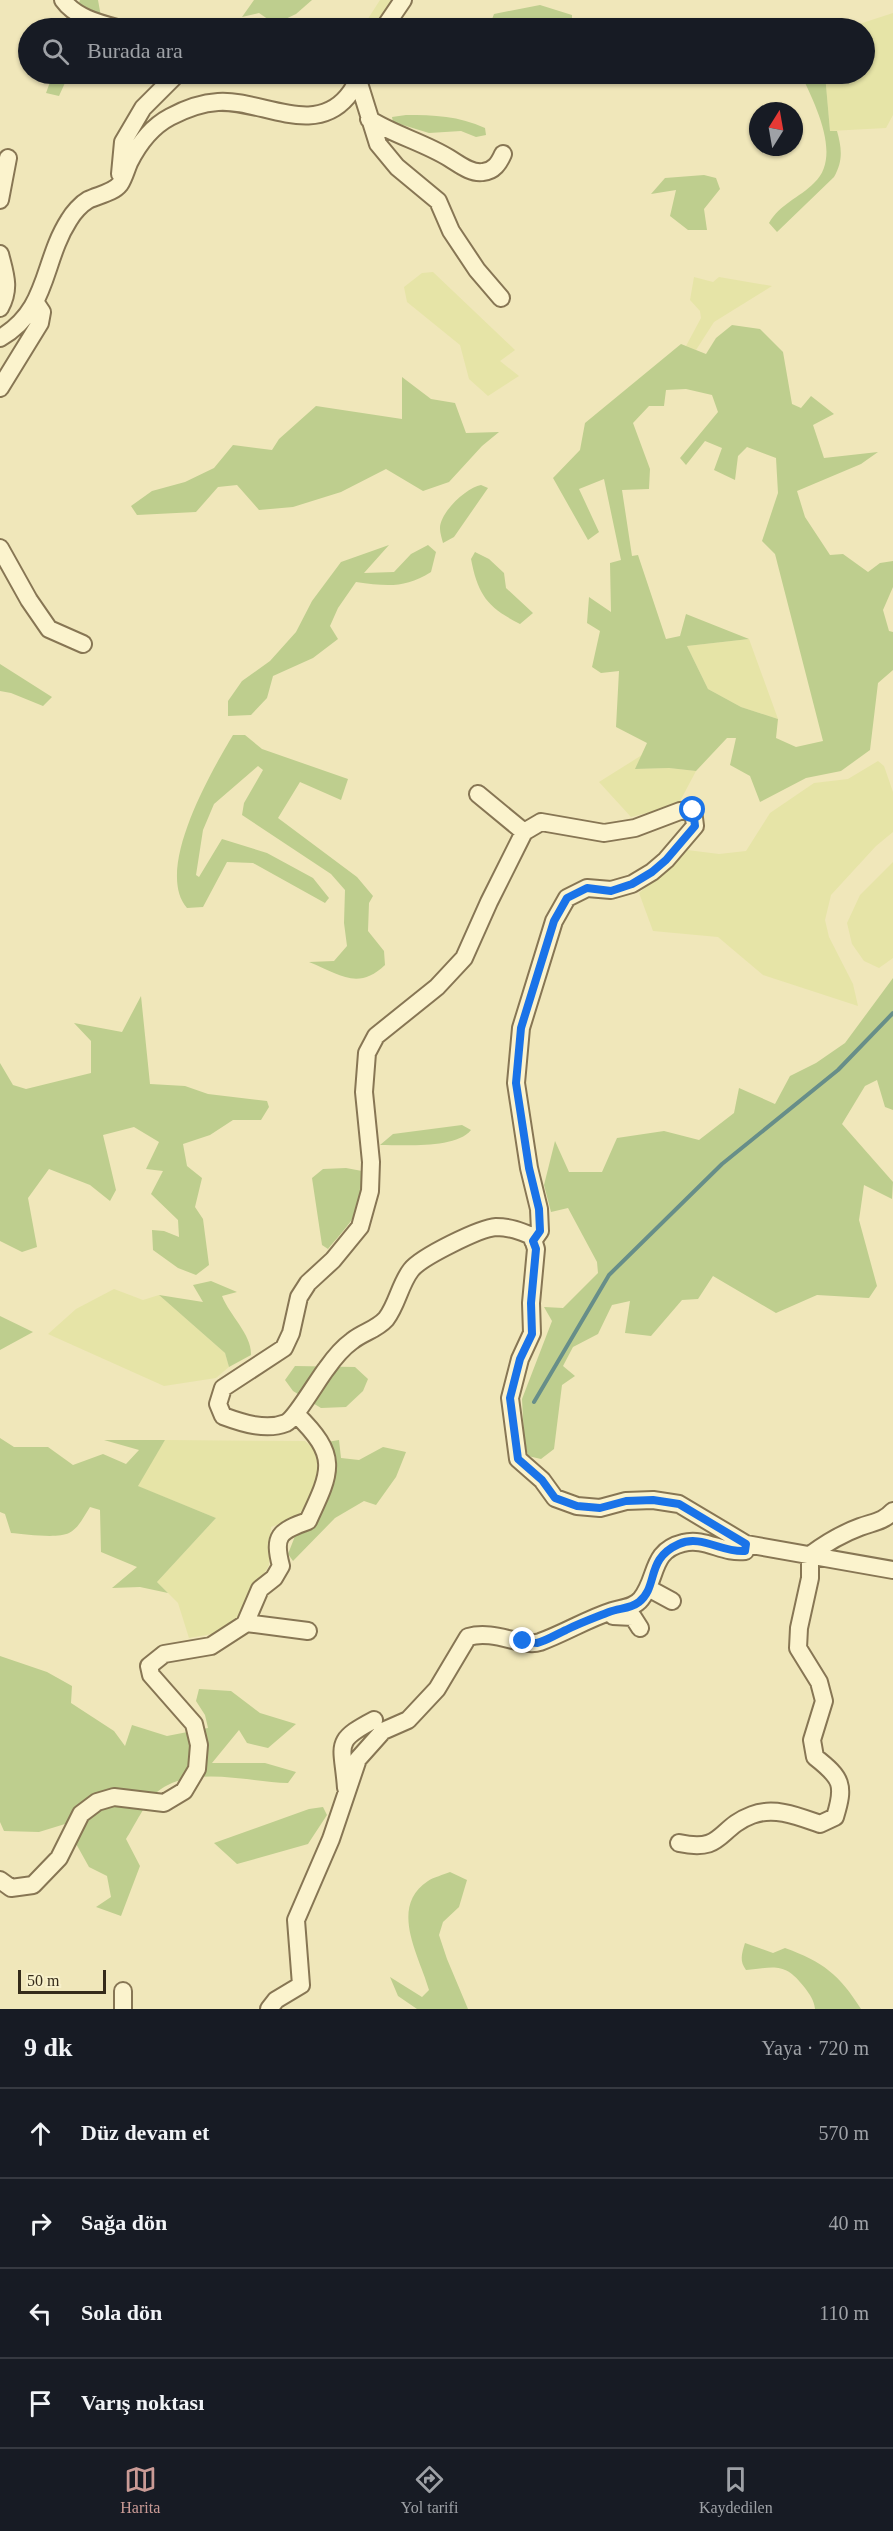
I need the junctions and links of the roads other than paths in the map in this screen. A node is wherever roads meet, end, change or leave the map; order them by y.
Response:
1 (63, 0) edge
2 (403, 0) edge
3 (87, 18) edge
4 (391, 18) edge
5 (167, 84) edge
6 (356, 84) edge
7 (360, 84) edge
8 (369, 119) junction
9 (503, 154) dead end
10 (8, 158) dead end
11 (120, 184) junction
12 (0, 200) edge
13 (0, 257) edge
14 (501, 298) dead end
15 (36, 303) junction
16 (0, 308) edge
17 (0, 338) edge
18 (0, 388) edge
19 (0, 548) edge
20 (83, 644) dead end
21 (478, 794) dead end
22 (524, 832) junction
23 (533, 1241) junction
24 (296, 1414) junction
25 (893, 1511) edge
26 (870, 1525) junction
27 (892, 1527) edge
28 (746, 1544) junction
29 (810, 1555) junction
30 (893, 1570) edge
31 (648, 1588) junction
32 (672, 1601) dead end
33 (591, 1619) junction
34 (246, 1623) junction
35 (640, 1628) dead end
36 (308, 1631) dead end
37 (374, 1720) dead end
38 (346, 1794) junction
39 (679, 1843) dead end
40 (0, 1880) edge
41 (123, 1991) dead end
42 (123, 2009) edge
43 (269, 2009) edge

1 - 3 street
2 - 4 street
5 - 11 street
6 - 11 street
7 - 8 street
8 - 9 street
8 - 14 street
10 - 12 street
11 - 15 street
13 - 16 street
15 - 17 street
15 - 18 street
19 - 20 street
21 - 22 street
22 - 23 street
22 - 24 street
23 - 24 street
23 - 28 street
24 - 34 street
25 - 26 street
26 - 27 street
26 - 29 street
28 - 29 street
28 - 31 street
29 - 30 street
29 - 39 street
31 - 32 street
31 - 33 street
33 - 35 street
33 - 38 street
34 - 36 street
34 - 40 street
37 - 38 street
38 - 43 street
41 - 42 street

